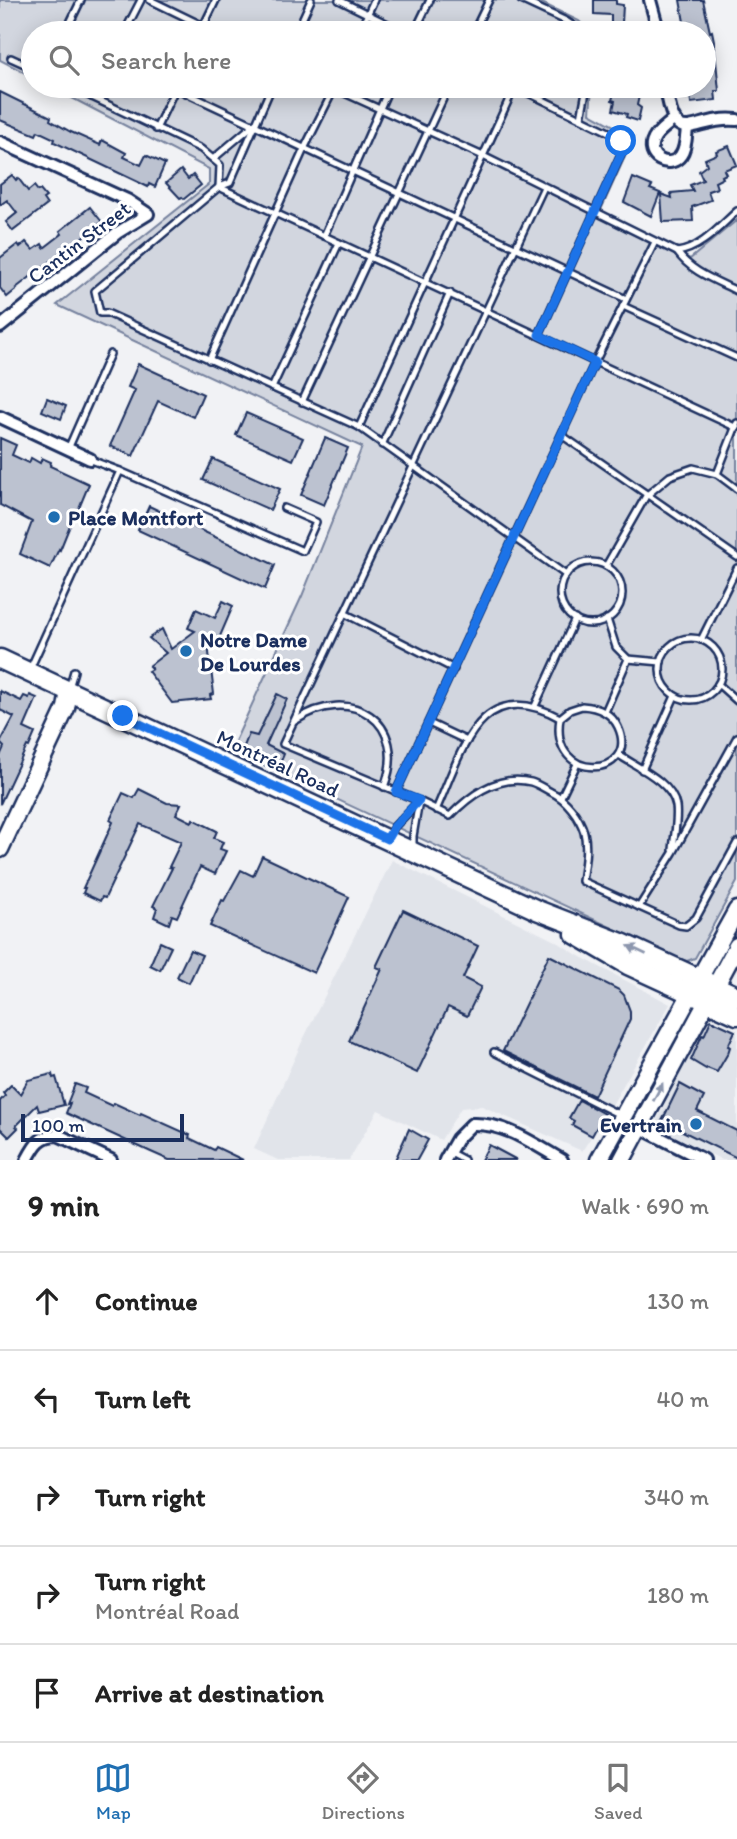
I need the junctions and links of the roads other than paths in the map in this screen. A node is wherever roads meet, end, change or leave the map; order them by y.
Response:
1 (81, 0) edge
2 (141, 0) edge
3 (150, 0) edge
4 (216, 0) edge
5 (311, 0) edge
6 (339, 0) edge
7 (374, 0) edge
8 (430, 0) edge
9 (489, 0) edge
10 (522, 0) edge
11 (650, 0) edge
12 (368, 14) junction
13 (71, 21) edge
14 (130, 21) edge
15 (186, 21) edge
16 (206, 21) edge
17 (301, 21) edge
18 (365, 21) edge
19 (382, 21) edge
20 (420, 21) edge
21 (479, 21) edge
22 (566, 21) edge
23 (656, 21) edge
24 (11, 58) dead end
25 (21, 63) edge
26 (94, 98) edge
27 (169, 98) edge
28 (199, 98) edge
29 (266, 98) edge
30 (328, 98) edge
31 (356, 98) edge
32 (384, 98) edge
33 (444, 98) edge
34 (509, 98) edge
35 (539, 98) edge
36 (585, 98) edge
37 (668, 98) edge
38 (379, 109) junction
39 (581, 118) junction
40 (673, 120) junction
41 (737, 120) edge
42 (254, 124) junction
43 (687, 128) junction
44 (156, 129) junction
45 (429, 131) junction
46 (5, 144) edge
47 (304, 149) junction
48 (0, 155) edge
49 (483, 156) junction
50 (213, 159) junction
51 (352, 171) junction
52 (219, 187) junction
53 (544, 187) junction
54 (399, 193) junction
55 (596, 211) junction
56 (737, 211) edge
57 (276, 212) junction
58 (454, 218) junction
59 (324, 236) junction
60 (655, 242) junction
61 (339, 243) junction
62 (515, 246) junction
63 (677, 251) junction
64 (370, 258) junction
65 (567, 271) junction
66 (424, 283) junction
67 (737, 291) edge
68 (450, 293) junction
69 (624, 302) junction
70 (485, 311) junction
71 (0, 327) edge
72 (539, 335) junction
73 (110, 354) dead end
74 (737, 358) edge
75 (209, 360) junction
76 (595, 362) junction
77 (272, 388) junction
78 (302, 402) junction
79 (0, 417) edge
80 (736, 426) edge
81 (359, 427) junction
82 (562, 436) junction
83 (382, 444) junction
84 (68, 449) junction
85 (90, 459) joint
86 (414, 465) junction
87 (120, 471) junction
88 (717, 474) junction
89 (737, 489) edge
90 (646, 496) junction
91 (284, 508) dead end
92 (514, 539) junction
93 (737, 557) edge
94 (606, 566) junction
95 (737, 568) edge
96 (566, 575) junction
97 (344, 613) junction
98 (575, 619) junction
99 (607, 619) junction
100 (701, 640) junction
101 (0, 659) edge
102 (628, 659) junction
103 (661, 662) junction
104 (454, 669) junction
105 (74, 670) dead end
106 (28, 672) junction
107 (718, 684) junction
108 (69, 691) junction
109 (675, 696) junction
110 (737, 701) edge
111 (535, 706) junction
112 (606, 712) junction
113 (560, 718) junction
114 (293, 723) junction
115 (429, 723) junction
116 (737, 737) edge
117 (467, 741) junction
118 (619, 755) junction
119 (577, 764) junction
120 (642, 770) junction
121 (384, 787) junction
122 (396, 792) junction
123 (561, 797) junction
124 (419, 800) junction
125 (436, 810) junction
126 (387, 839) junction
127 (737, 843) edge
128 (0, 849) edge
129 (413, 851) junction
130 (673, 853) junction
131 (639, 907) junction
132 (737, 910) edge
133 (737, 946) edge
134 (695, 986) junction
135 (712, 994) junction
136 (737, 996) edge
137 (737, 1016) edge
138 (494, 1052) dead end
139 (622, 1116) junction
140 (639, 1127) junction
141 (447, 1156) edge
142 (27, 1160) edge
143 (111, 1160) edge
144 (464, 1160) edge
145 (562, 1160) edge
146 (599, 1160) edge
147 (622, 1160) edge
148 (704, 1160) edge

1 - 13 lane
2 - 14 lane
3 - 15 lane
4 - 16 lane
5 - 17 lane
6 - 12 lane
7 - 12 lane
8 - 20 lane
9 - 21 lane
10 - 22 lane
11 - 23 street
12 - 18 lane
12 - 19 lane
24 - 25 lane
26 - 44 lane
27 - 44 lane
28 - 42 lane
29 - 42 lane
30 - 47 lane
31 - 38 lane
32 - 38 lane
33 - 45 lane
34 - 49 lane
35 - 39 lane
36 - 39 lane
37 - 40 street
38 - 45 lane
38 - 51 lane
39 - 55 lane
40 - 43 street
40 - 43 street
41 - 43 street
42 - 47 lane
42 - 50 lane
42 - 52 lane
44 - 50 lane
45 - 49 lane
45 - 54 lane
46 - 48 street
46 - 71 street, Cantin Street
47 - 51 lane
47 - 57 lane
49 - 53 lane
49 - 58 lane
50 - 52 lane
51 - 54 lane
51 - 59 lane
52 - 57 lane
52 - 75 lane
53 - 55 lane
53 - 62 lane
54 - 58 lane
54 - 64 lane
55 - 60 lane
55 - 65 lane
56 - 63 lane
57 - 59 lane
57 - 75 lane
58 - 62 lane
58 - 66 lane
59 - 61 lane
60 - 63 lane
60 - 69 lane
61 - 64 lane
61 - 77 lane
62 - 65 lane
62 - 70 lane
63 - 67 lane
64 - 66 lane
64 - 78 lane
65 - 69 lane
65 - 72 lane
66 - 68 lane
66 - 81 lane
68 - 70 lane
68 - 83 lane
69 - 74 lane
69 - 76 lane
70 - 72 lane
70 - 86 lane
72 - 76 lane
73 - 84 lane
75 - 77 lane
76 - 80 lane
76 - 82 lane
77 - 78 lane
78 - 81 lane
79 - 84 street
80 - 88 lane
81 - 83 lane
82 - 90 lane
82 - 92 lane
83 - 86 lane
84 - 85 street
85 - 87 lane
86 - 92 lane
86 - 97 lane
87 - 91 lane
87 - 106 lane
88 - 89 lane
88 - 90 lane
90 - 93 lane
90 - 94 lane
92 - 96 lane
92 - 104 lane
94 - 96 lane
94 - 99 lane
95 - 100 lane
96 - 98 lane
97 - 104 lane
97 - 114 lane
98 - 99 lane
98 - 111 lane
99 - 102 lane
100 - 103 lane
100 - 107 lane
101 - 106 main road, Montréal Road
102 - 103 lane
102 - 112 lane
103 - 109 lane
104 - 115 lane
105 - 108 lane
106 - 108 main road, Montréal Road
107 - 109 lane
107 - 110 lane
108 - 126 main road, Montréal Road
108 - 128 main road
109 - 120 lane
111 - 113 lane
111 - 117 lane
112 - 113 lane
112 - 118 lane
113 - 119 lane
114 - 121 lane
114 - 121 lane
115 - 117 lane
115 - 122 lane
116 - 130 lane
117 - 125 lane
118 - 119 lane
118 - 120 lane
119 - 123 lane
120 - 130 lane
121 - 122 lane
122 - 124 lane
123 - 125 lane
123 - 131 lane
124 - 125 lane
124 - 126 lane
124 - 129 lane
126 - 129 main road, Montréal Road
127 - 131 lane
129 - 134 main road, Montréal Road
130 - 131 lane
132 - 134 main road
133 - 135 main road
134 - 135 main road, Montréal Road
134 - 139 main road
135 - 136 main road, Montréal Road
135 - 137 main road, Montréal Road
140 -> 135 main road
138 - 139 lane
139 - 146 main road
140 - 147 main road
140 - 148 street
141 - 144 lane
141 - 145 street
142 - 143 street

